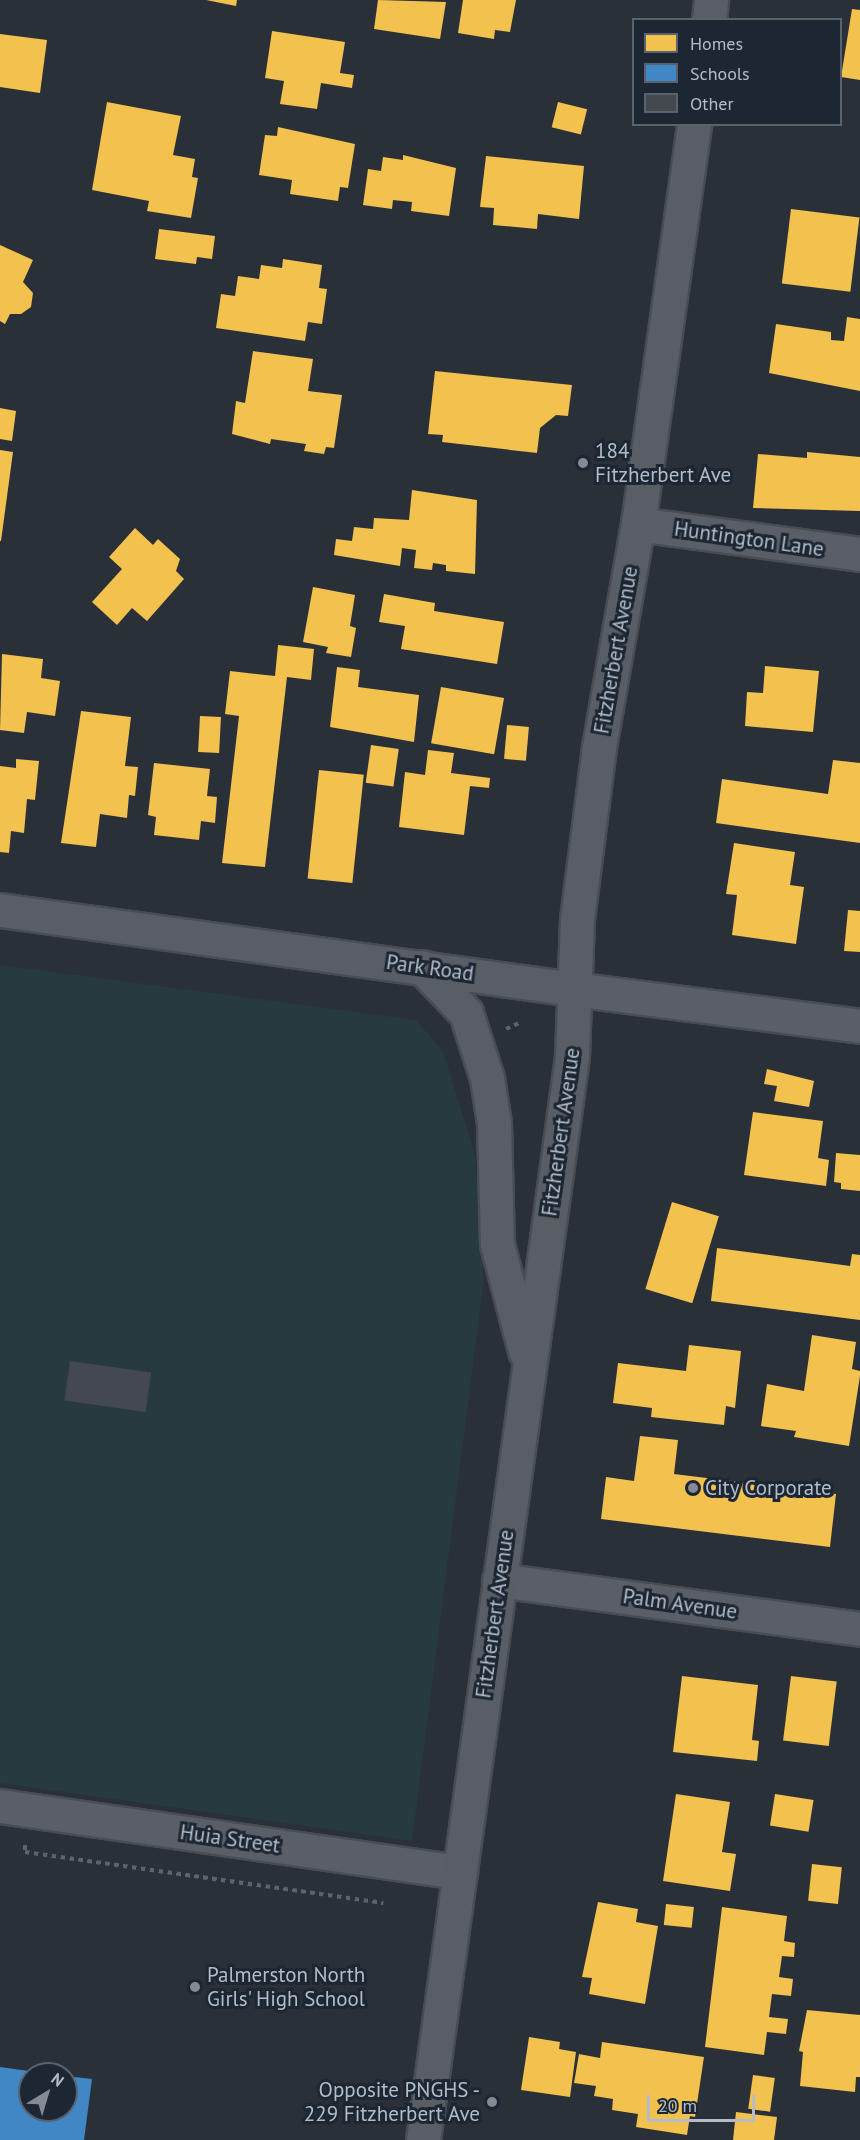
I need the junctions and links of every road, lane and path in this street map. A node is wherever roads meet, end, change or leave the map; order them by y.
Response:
1 (711, 0) edge
2 (709, 18) edge
3 (694, 126) edge
4 (638, 524) junction
5 (860, 554) edge
6 (0, 910) edge
7 (422, 967) junction
8 (573, 989) junction
9 (860, 1026) edge
10 (529, 1367) junction
11 (499, 1580) junction
12 (860, 1629) edge
13 (0, 1806) edge
14 (26, 1841) dead end
15 (460, 1872) junction
16 (383, 1904) dead end
17 (423, 2140) edge

1 - 2 main road
3 - 4 main road, Fitzherbert Avenue
4 - 5 street, Huntington Lane
4 - 8 main road, Fitzherbert Avenue
6 - 7 main road, Park Road
7 - 8 main road, Park Road
7 - 10 main road
8 - 9 street, Park Road
8 - 10 main road, Fitzherbert Avenue
10 - 11 main road, Fitzherbert Avenue
11 - 12 street, Palm Avenue
11 - 15 main road, Fitzherbert Avenue
13 - 15 street, Huia Street
14 - 16 path
15 - 17 main road, Fitzherbert Avenue

